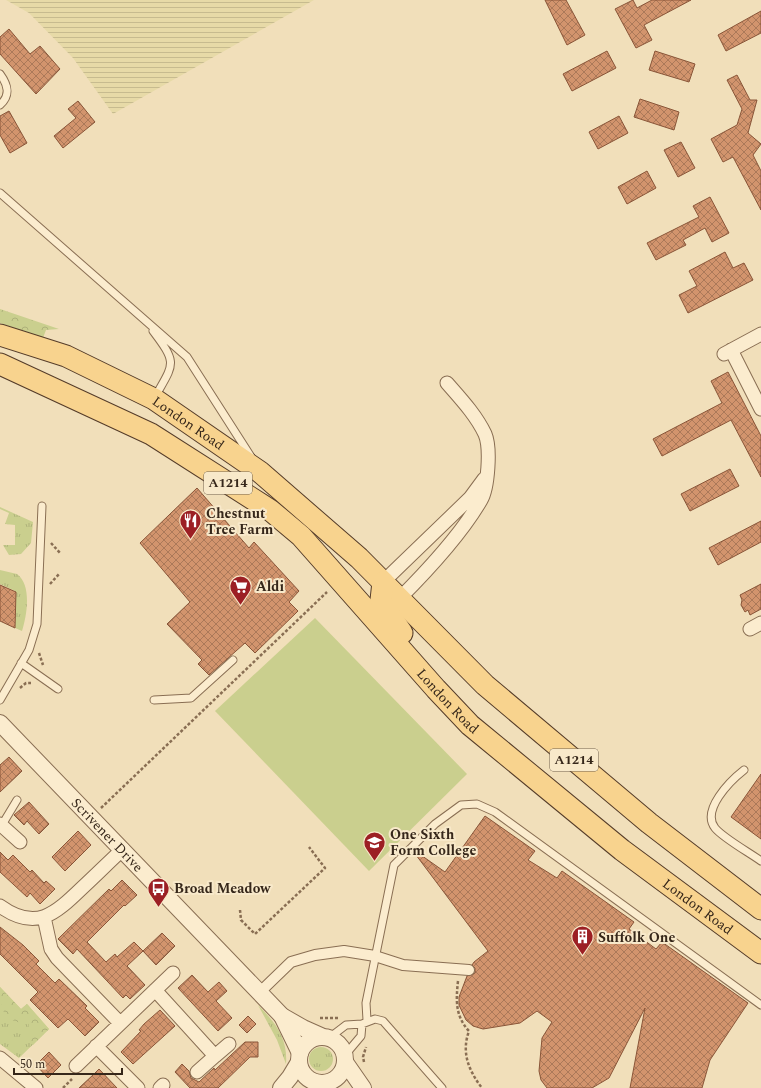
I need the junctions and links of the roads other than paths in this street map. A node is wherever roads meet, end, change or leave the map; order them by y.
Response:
1 (0, 74) edge
2 (0, 105) edge
3 (0, 193) edge
4 (143, 318) junction
5 (761, 334) edge
6 (0, 335) edge
7 (0, 364) edge
8 (447, 383) dead end
9 (154, 399) junction
10 (761, 409) edge
11 (260, 472) junction
12 (487, 474) junction
13 (42, 506) dead end
14 (340, 580) junction
15 (388, 594) junction
16 (233, 660) dead end
17 (21, 663) junction
18 (58, 689) dead end
19 (0, 700) edge
20 (154, 700) dead end
21 (0, 723) edge
22 (515, 763) junction
23 (744, 770) dead end
24 (17, 800) dead end
25 (2, 830) edge
26 (20, 842) dead end
27 (123, 849) junction
28 (761, 861) edge
29 (0, 906) edge
30 (761, 909) edge
31 (44, 917) junction
32 (761, 953) edge
33 (375, 956) junction
34 (469, 970) dead end
35 (173, 973) dead end
36 (155, 990) junction
37 (260, 992) junction
38 (761, 1005) edge
39 (282, 1016) junction
40 (364, 1022) junction
41 (120, 1023) junction
42 (325, 1037) junction
43 (229, 1044) dead end
44 (96, 1046) junction
45 (215, 1056) junction
46 (299, 1057) junction
47 (0, 1058) edge
48 (345, 1059) junction
49 (76, 1066) dead end
50 (197, 1072) dead end
51 (323, 1085) edge
52 (36, 1088) edge
53 (138, 1088) edge
54 (281, 1088) edge
55 (363, 1088) edge
56 (442, 1088) edge

1 - 2 lane
3 - 4 lane, London Road
4 - 9 lane, London Road
4 - 11 lane, London Road
5 - 10 street
6 - 9 main road, A1214
7 - 14 main road, London Road / A1214
8 - 12 street
9 - 11 main road, London Road / A1214
11 - 15 main road, London Road / A1214
12 - 15 street
12 - 15 street
13 - 17 lane
14 - 15 main road
14 - 22 main road, London Road / A1214
15 - 22 main road
15 - 30 main road, London Road / A1214
16 - 20 lane
17 - 18 lane
17 - 19 lane
21 - 27 street, Scrivener Drive
22 - 32 main road, London Road / A1214
23 - 28 lane
24 - 25 lane
25 - 26 street
27 - 31 street
27 - 37 street, Scrivener Drive
29 - 31 street
31 - 41 street
33 - 34 street
33 - 37 street
33 - 38 lane
33 - 40 lane
35 - 36 street
36 - 41 street
36 - 45 street
37 - 39 street, Scrivener Drive
39 - 42 street, Scrivener Drive
39 - 46 street, Scrivener Drive
40 - 42 lane
40 - 48 lane
40 - 56 lane
41 - 44 street
42 - 46 street
42 - 48 street
43 - 45 street
44 - 49 street
44 - 53 street
45 - 50 street
46 - 51 street
46 - 54 street
47 - 52 street
48 - 51 street
48 - 55 street

